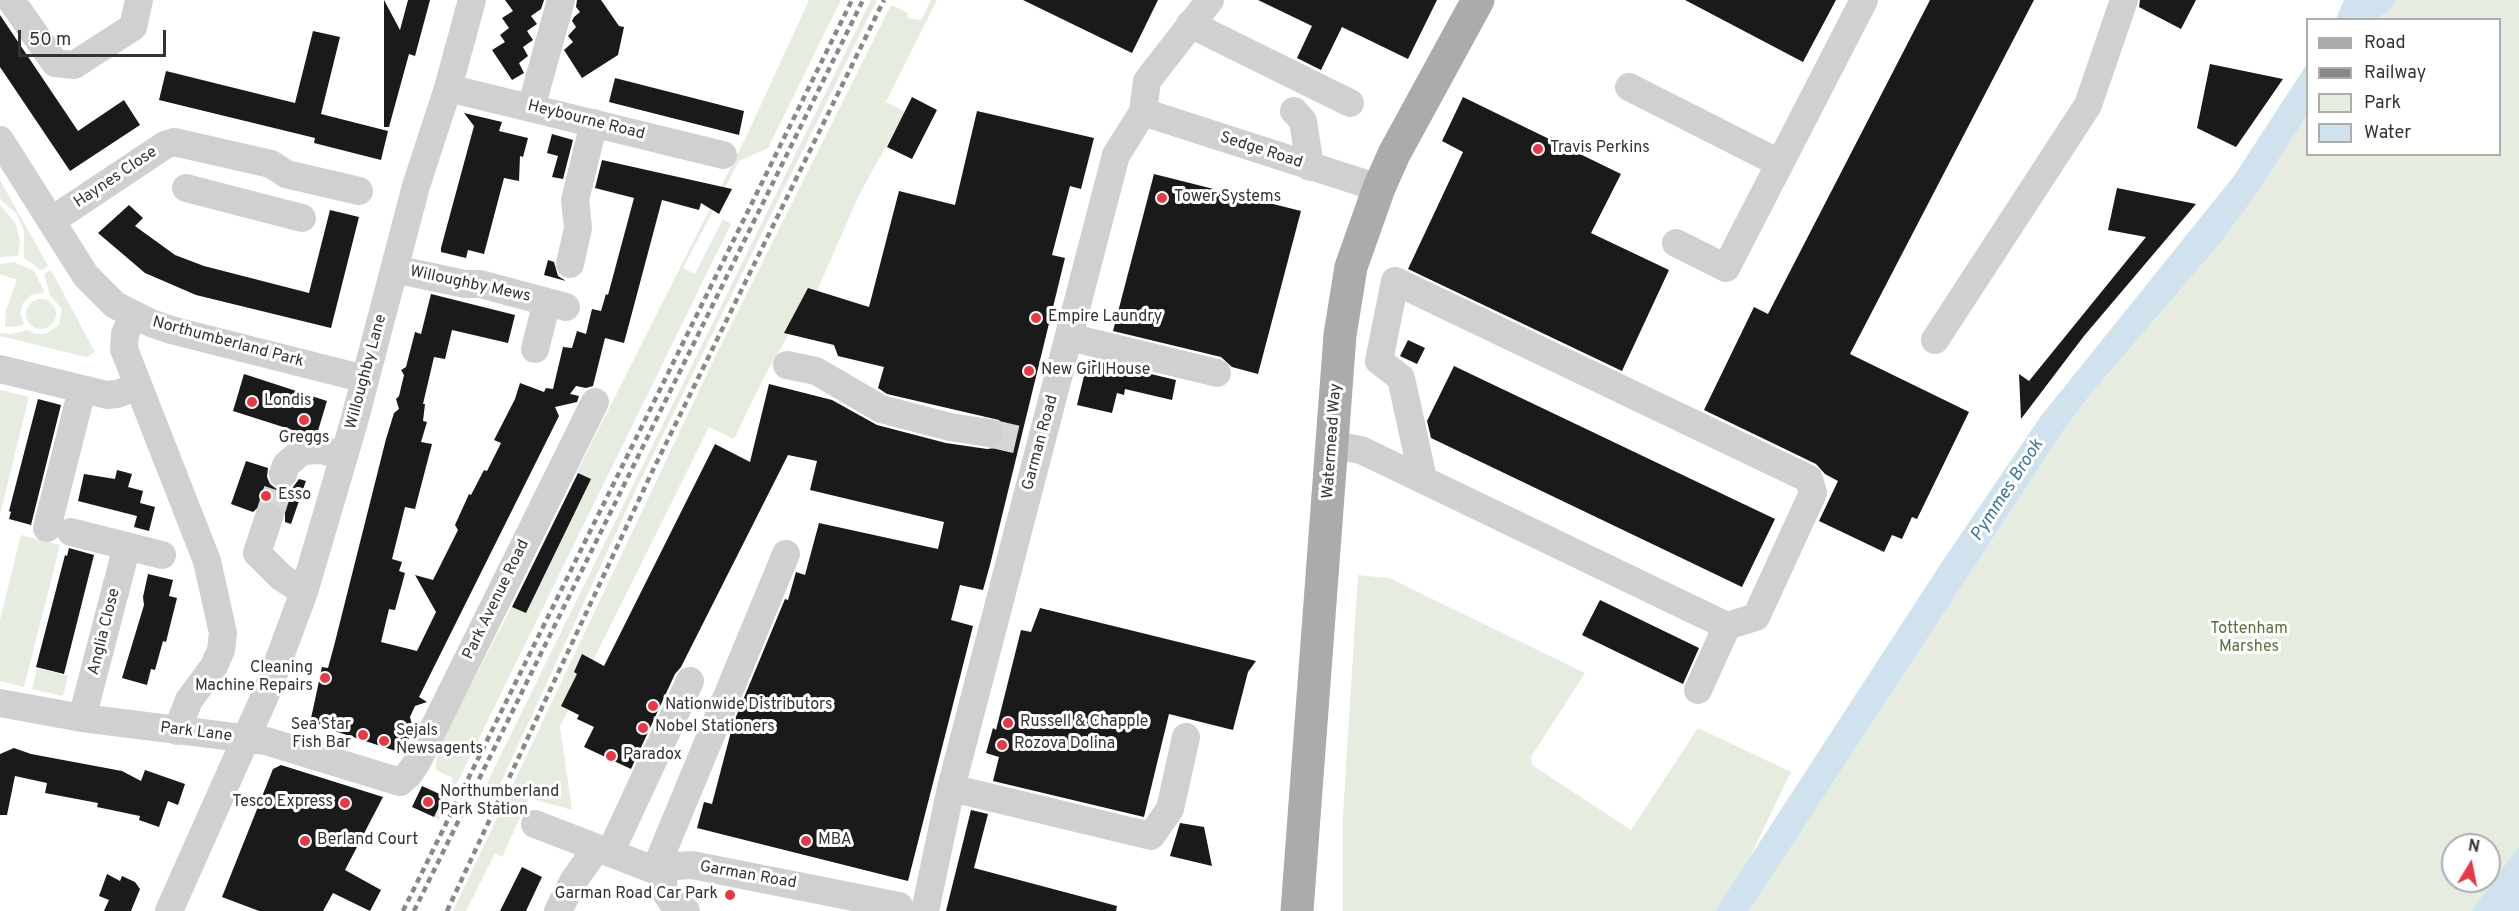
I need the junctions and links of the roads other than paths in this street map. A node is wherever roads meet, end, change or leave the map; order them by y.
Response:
1 (11, 0) edge
2 (139, 0) edge
3 (472, 0) edge
4 (561, 0) edge
5 (1210, 0) edge
6 (1478, 0) edge
7 (1864, 0) edge
8 (2124, 0) edge
9 (1190, 24) junction
10 (1629, 87) dead end
11 (448, 88) junction
12 (1350, 103) dead end
13 (531, 108) junction
14 (1294, 111) dead end
15 (1143, 112) junction
16 (594, 123) junction
17 (1, 144) edge
18 (723, 155) dead end
19 (255, 160) junction
20 (1779, 163) junction
21 (293, 167) junction
22 (1310, 167) junction
23 (186, 188) dead end
24 (1379, 188) junction
25 (359, 191) dead end
26 (244, 204) junction
27 (51, 221) junction
28 (1676, 243) dead end
29 (570, 264) dead end
30 (394, 269) junction
31 (133, 315) junction
32 (1069, 337) junction
33 (1935, 340) dead end
34 (535, 349) dead end
35 (787, 365) dead end
36 (0, 369) edge
37 (1217, 373) dead end
38 (365, 379) junction
39 (138, 387) junction
40 (82, 390) junction
41 (595, 402) dead end
42 (988, 433) tunnel mouth
43 (1332, 445) junction
44 (344, 456) junction
45 (283, 474) tunnel mouth
46 (1423, 479) junction
47 (269, 517) tunnel mouth
48 (127, 546) junction
49 (786, 554) dead end
50 (162, 555) dead end
51 (304, 592) junction
52 (1726, 626) junction
53 (690, 681) dead end
54 (1698, 690) dead end
55 (0, 703) edge
56 (82, 718) junction
57 (177, 731) junction
58 (1186, 737) dead end
59 (245, 739) junction
60 (387, 780) joint
61 (951, 788) junction
62 (535, 824) dead end
63 (604, 851) junction
64 (658, 872) junction
65 (803, 899) edge
66 (912, 908) edge
67 (170, 911) edge
68 (558, 911) edge
69 (686, 911) edge
70 (1297, 911) edge

1 - 2 street
3 - 11 street, Willoughby Lane
4 - 13 street
5 - 9 street, Garman Road
6 - 24 main road, Watermead Way
7 - 20 street
8 - 33 street
9 - 12 street
9 - 15 street, Garman Road
10 - 20 street
11 - 13 street, Heybourne Road
11 - 30 street, Willoughby Lane
13 - 16 street, Heybourne Road
14 - 22 street
15 - 22 street, Sedge Road
15 - 32 street, Garman Road
16 - 18 street, Heybourne Road
16 - 29 street
17 - 27 street, Northumberland Park
19 - 21 street, Haynes Close
19 - 26 street
19 - 27 street, Haynes Close
20 - 28 street
21 - 25 street, Haynes Close
21 - 26 street
22 - 24 street, Sedge Road
23 - 26 street
24 - 43 main road, Watermead Way
27 - 31 street, Northumberland Park
30 - 34 street, Willoughby Mews
30 - 38 street, Willoughby Lane
31 - 38 street, Northumberland Park
31 - 39 street
32 - 37 street
32 - 61 street, Garman Road
35 - 42 street
36 - 40 street
38 - 44 street, Willoughby Lane
39 - 40 street
39 - 57 street
40 - 48 street
41 - 60 street, Park Avenue Road
43 - 46 street
43 - 70 main road, Watermead Way
44 - 45 street
44 - 51 street, Willoughby Lane
46 - 52 street
46 - 52 street
47 - 51 street
48 - 50 street
48 - 56 street, Anglia Close
49 - 64 street
51 - 59 street, Willoughby Lane
52 - 54 street
53 - 63 street
55 - 56 street, Park Lane
56 - 57 street, Park Lane
57 - 59 street, Park Lane
58 - 61 street
59 - 60 street, Park Lane
59 - 67 street, Willoughby Lane
61 - 66 street, Garman Road
62 - 63 street
63 - 64 street
63 - 68 street
64 - 65 street, Garman Road
64 - 69 street
65 - 66 street, Garman Road

